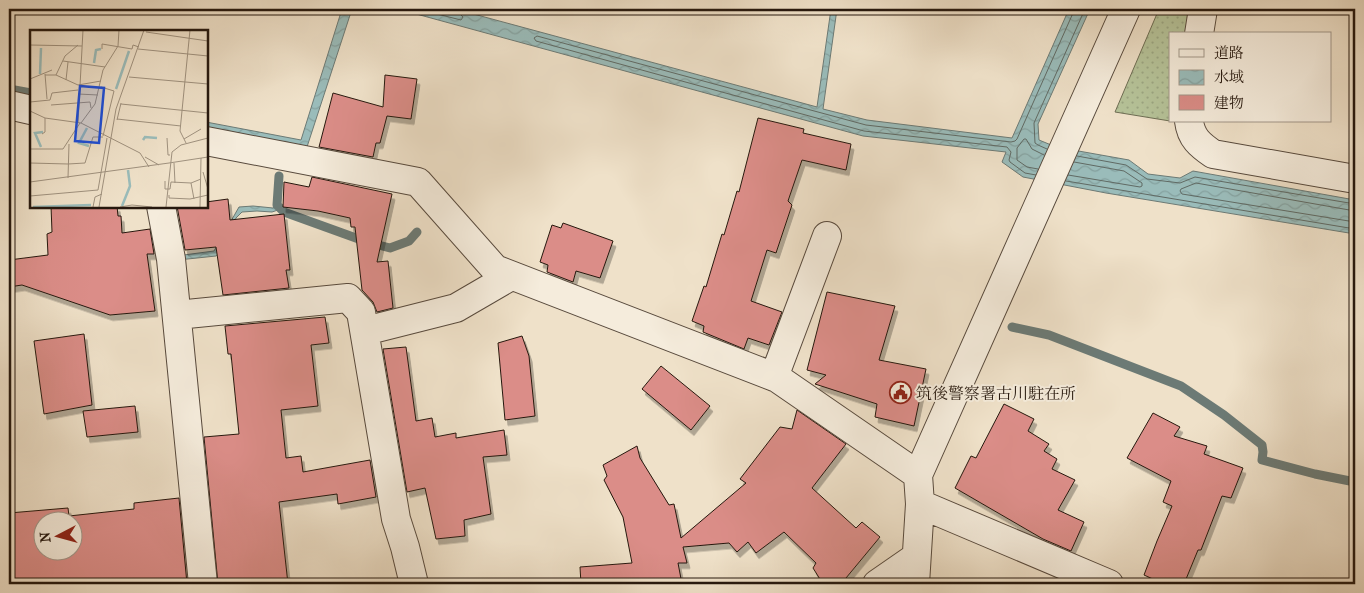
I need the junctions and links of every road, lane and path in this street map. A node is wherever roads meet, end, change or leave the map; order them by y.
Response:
1 (1126, 9) edge
2 (1203, 9) edge
3 (1199, 32) edge
4 (9, 105) edge
5 (30, 110) edge
6 (1189, 122) edge
7 (208, 141) edge
8 (1355, 179) edge
9 (161, 208) edge
10 (827, 236) dead end
11 (511, 276) junction
12 (177, 315) junction
13 (365, 331) junction
14 (774, 377) junction
15 (918, 475) junction
16 (920, 504) junction
17 (916, 557) junction
18 (203, 584) edge
19 (414, 584) edge
20 (877, 584) edge
21 (915, 584) edge
22 (1109, 584) edge

1 - 15 street
2 - 3 street
4 - 5 street
6 - 8 street
7 - 11 street
9 - 12 street
10 - 14 street
11 - 13 street
11 - 14 street
12 - 13 street
12 - 18 street
13 - 19 street
14 - 15 street
15 - 16 street
16 - 17 street
16 - 22 street
17 - 20 street
17 - 21 street

